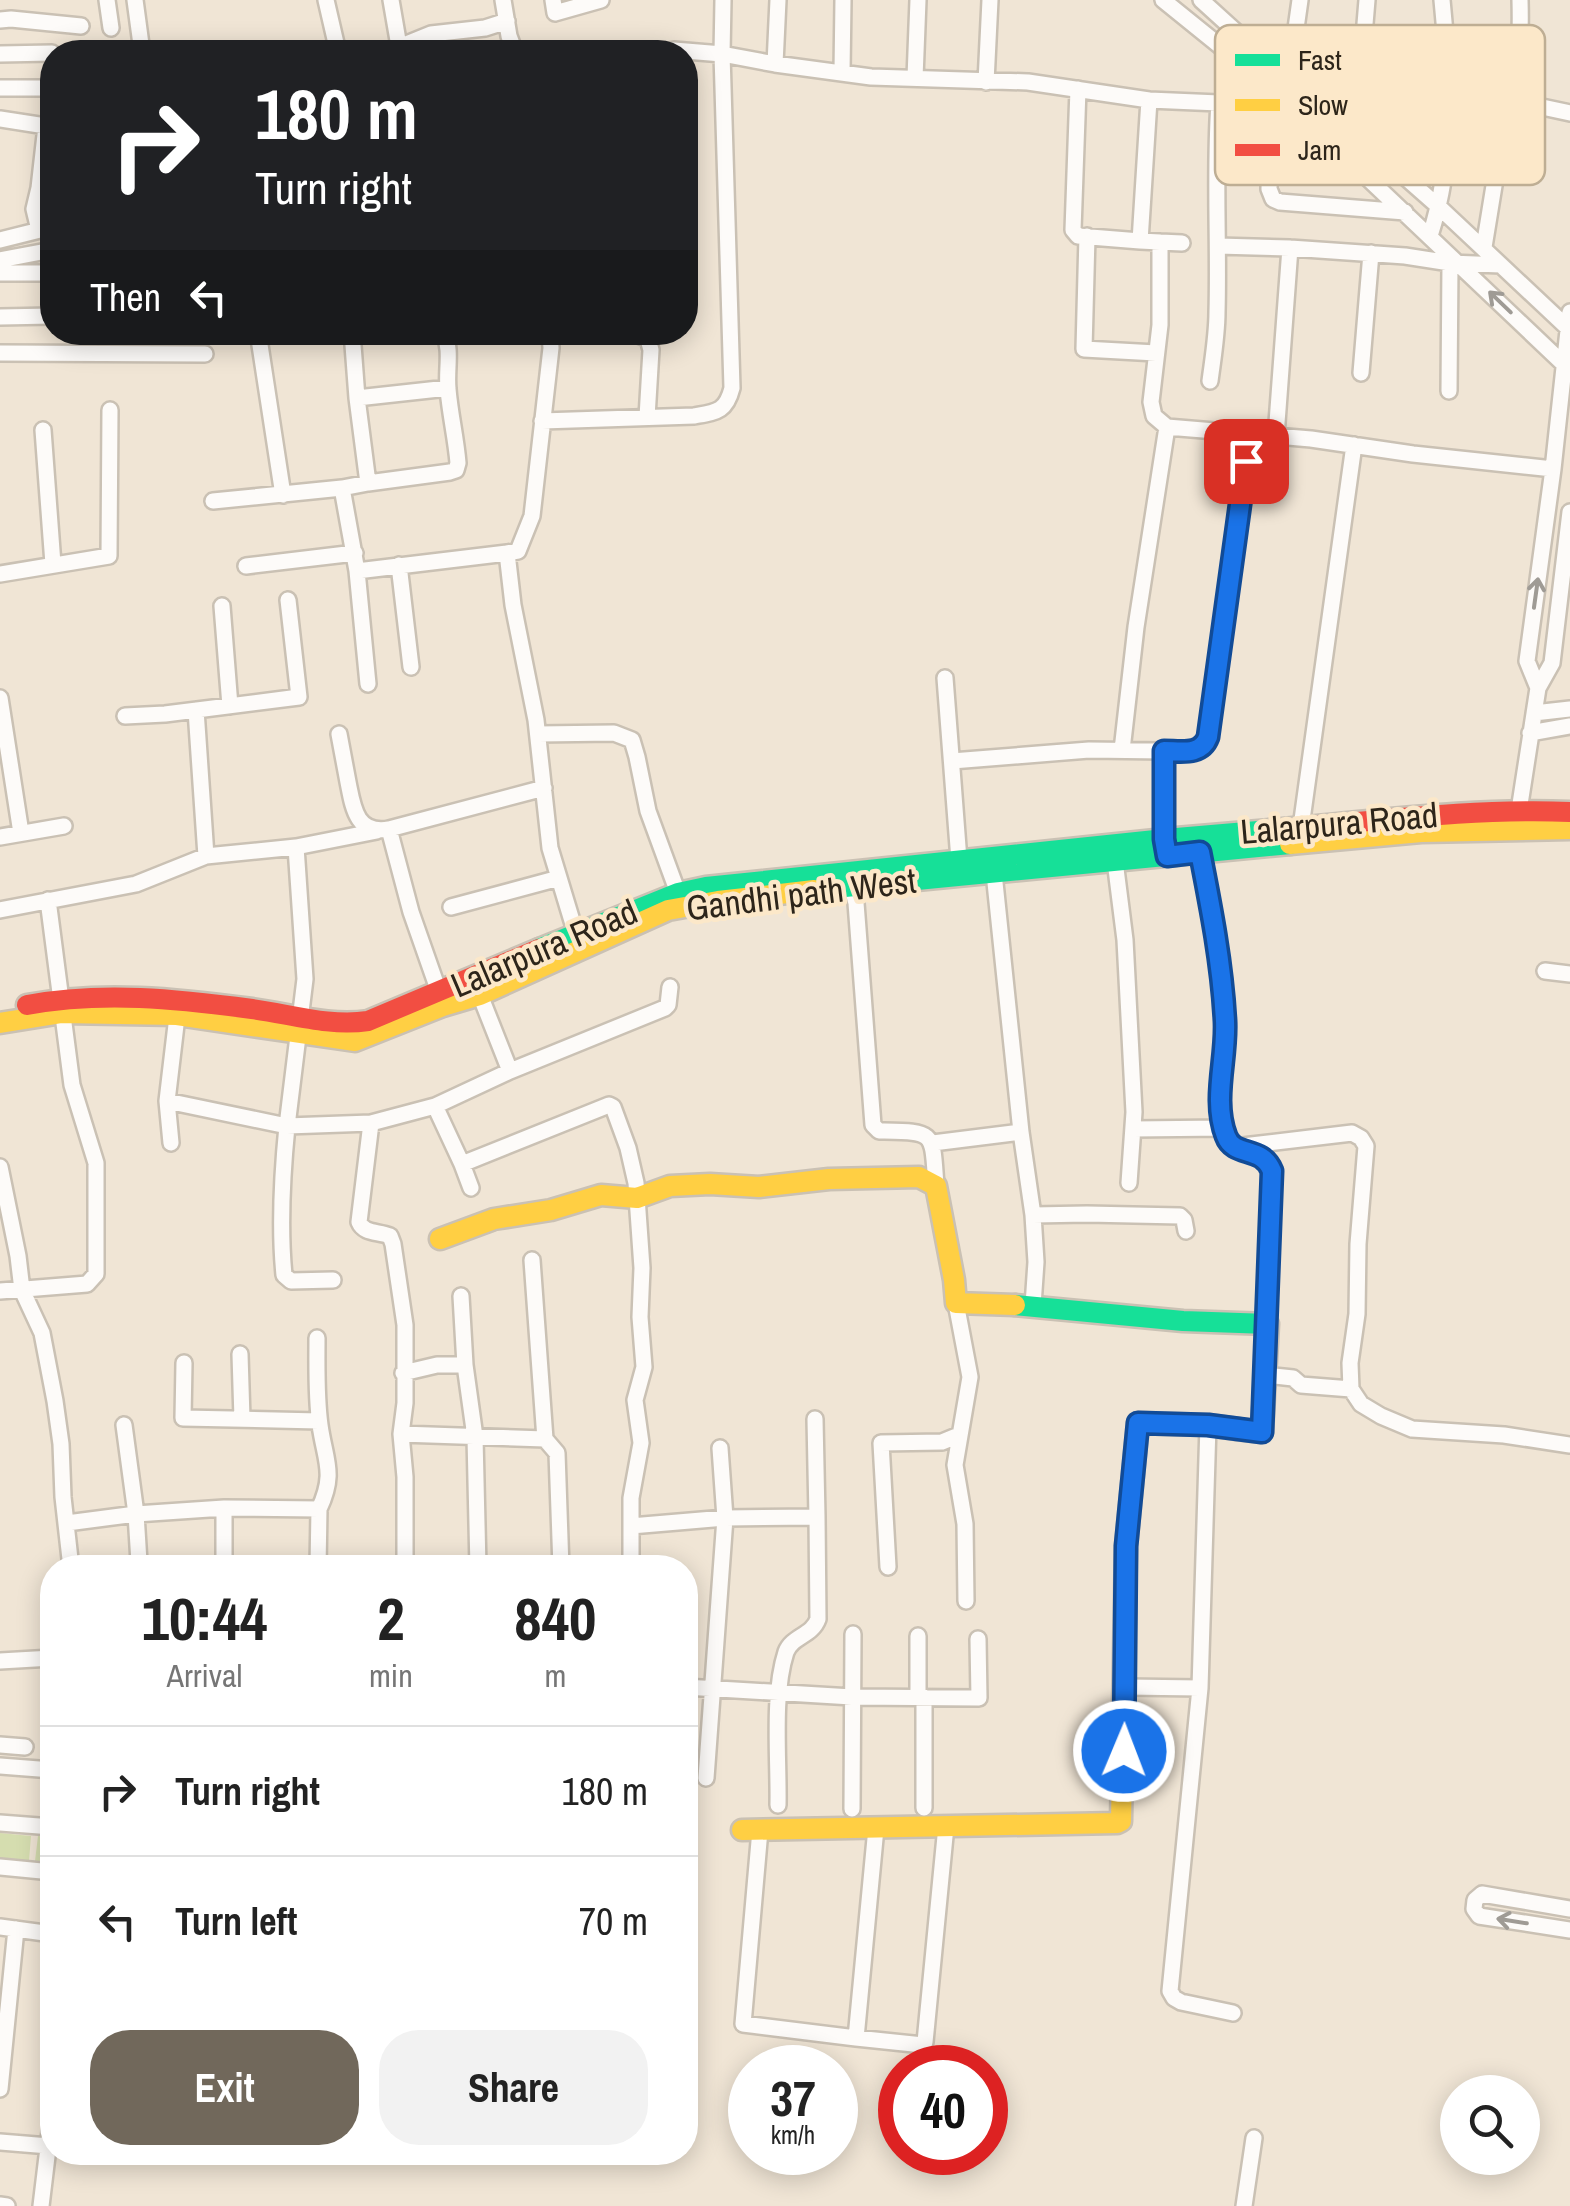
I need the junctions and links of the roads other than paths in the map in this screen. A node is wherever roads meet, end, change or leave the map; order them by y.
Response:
1 (107, 0) edge
2 (135, 0) edge
3 (326, 0) edge
4 (391, 0) edge
5 (503, 0) edge
6 (552, 0) edge
7 (601, 0) edge
8 (724, 0) edge
9 (778, 0) edge
10 (844, 0) edge
11 (918, 0) edge
12 (990, 0) edge
13 (1163, 0) edge
14 (1201, 0) edge
15 (1300, 0) edge
16 (1366, 0) edge
17 (1442, 0) edge
18 (1520, 0) edge
19 (1219, 8) edge
20 (0, 20) edge
21 (507, 22) junction
22 (1238, 25) edge
23 (1297, 25) edge
24 (1364, 25) edge
25 (1444, 25) edge
26 (1521, 25) edge
27 (81, 26) dead end
28 (111, 28) dead end
29 (140, 40) edge
30 (335, 40) edge
31 (398, 40) edge
32 (419, 40) edge
33 (512, 40) edge
34 (1215, 43) edge
35 (698, 52) edge
36 (40, 53) edge
37 (0, 54) edge
38 (722, 54) junction
39 (775, 64) junction
40 (842, 72) junction
41 (914, 78) junction
42 (986, 82) junction
43 (0, 88) edge
44 (40, 88) edge
45 (1078, 89) junction
46 (1149, 100) junction
47 (1215, 102) edge
48 (1545, 108) edge
49 (1570, 113) edge
50 (0, 120) edge
51 (40, 125) edge
52 (40, 182) edge
53 (1217, 185) edge
54 (1268, 185) edge
55 (1375, 185) edge
56 (1415, 185) edge
57 (1442, 185) edge
58 (1494, 185) edge
59 (1439, 206) junction
60 (1405, 212) junction
61 (40, 219) edge
62 (40, 230) edge
63 (1087, 236) junction
64 (1430, 236) junction
65 (0, 240) edge
66 (1140, 240) junction
67 (1160, 242) junction
68 (1182, 244) dead end
69 (1218, 246) junction
70 (1484, 247) junction
71 (1290, 248) junction
72 (40, 252) edge
73 (1371, 253) junction
74 (0, 260) edge
75 (1454, 263) junction
76 (1502, 264) junction
77 (40, 272) edge
78 (0, 273) edge
79 (40, 316) edge
80 (0, 317) edge
81 (1569, 324) edge
82 (260, 345) edge
83 (353, 345) edge
84 (450, 345) edge
85 (550, 345) edge
86 (650, 345) edge
87 (1084, 349) junction
88 (0, 353) edge
89 (1156, 353) junction
90 (205, 354) dead end
91 (1084, 367) dead end
92 (1567, 367) edge
93 (1362, 373) dead end
94 (1210, 381) dead end
95 (448, 388) junction
96 (1449, 391) dead end
97 (356, 398) junction
98 (110, 410) dead end
99 (647, 417) junction
100 (542, 421) junction
101 (1167, 427) junction
102 (44, 430) dead end
103 (1249, 435) junction
104 (1276, 436) junction
105 (1354, 445) junction
106 (1553, 469) junction
107 (368, 483) junction
108 (342, 488) junction
109 (283, 495) junction
110 (214, 501) dead end
111 (1570, 512) edge
112 (507, 552) junction
113 (354, 553) junction
114 (53, 564) junction
115 (399, 564) junction
116 (246, 566) dead end
117 (357, 571) junction
118 (0, 574) edge
119 (288, 600) dead end
120 (222, 606) dead end
121 (411, 667) dead end
122 (946, 678) dead end
123 (368, 684) dead end
124 (1538, 688) junction
125 (0, 698) edge
126 (230, 706) junction
127 (1570, 709) edge
128 (196, 710) junction
129 (1534, 713) junction
130 (125, 716) dead end
131 (1570, 726) edge
132 (1530, 733) junction
133 (339, 734) dead end
134 (538, 734) junction
135 (1122, 750) junction
136 (1164, 751) junction
137 (952, 761) junction
138 (544, 788) junction
139 (1570, 812) edge
140 (1518, 820) junction
141 (64, 826) dead end
142 (1301, 827) junction
143 (1570, 828) edge
144 (383, 830) junction
145 (20, 834) junction
146 (0, 837) edge
147 (296, 847) junction
148 (1166, 847) junction
149 (1200, 852) junction
150 (206, 856) junction
151 (959, 860) junction
152 (1114, 862) junction
153 (994, 872) junction
154 (559, 878) junction
155 (850, 878) junction
156 (678, 893) junction
157 (48, 900) junction
158 (452, 907) dead end
159 (0, 910) edge
160 (578, 941) junction
161 (1545, 971) dead end
162 (1570, 974) edge
163 (670, 987) dead end
164 (439, 992) junction
165 (480, 995) junction
166 (61, 1006) junction
167 (178, 1008) junction
168 (0, 1010) edge
169 (0, 1023) edge
170 (299, 1026) junction
171 (510, 1070) junction
172 (168, 1101) junction
173 (435, 1106) junction
174 (371, 1123) junction
175 (287, 1126) junction
176 (1132, 1128) junction
177 (1224, 1128) junction
178 (1021, 1132) junction
179 (171, 1143) dead end
180 (933, 1144) junction
181 (1234, 1147) junction
182 (462, 1164) junction
183 (0, 1167) edge
184 (1129, 1183) dead end
185 (936, 1186) junction
186 (470, 1188) dead end
187 (2, 1191) edge
188 (637, 1198) junction
189 (1032, 1215) junction
190 (1186, 1231) dead end
191 (440, 1239) dead end
192 (532, 1260) dead end
193 (333, 1280) dead end
194 (22, 1290) junction
195 (0, 1291) edge
196 (462, 1296) dead end
197 (956, 1303) junction
198 (1033, 1306) junction
199 (1268, 1324) junction
200 (317, 1338) dead end
201 (240, 1354) dead end
202 (184, 1363) dead end
203 (465, 1365) junction
204 (404, 1373) junction
205 (1266, 1375) junction
206 (1351, 1390) junction
207 (242, 1419) junction
208 (815, 1419) dead end
209 (319, 1421) junction
210 (124, 1425) dead end
211 (1208, 1425) junction
212 (402, 1434) junction
213 (959, 1435) junction
214 (476, 1437) junction
215 (545, 1438) junction
216 (1570, 1445) edge
217 (720, 1448) dead end
218 (224, 1508) junction
219 (318, 1509) junction
220 (136, 1514) junction
221 (817, 1516) junction
222 (725, 1518) junction
223 (66, 1523) junction
224 (632, 1526) junction
225 (70, 1555) edge
226 (139, 1555) edge
227 (224, 1555) edge
228 (318, 1555) edge
229 (405, 1555) edge
230 (478, 1555) edge
231 (560, 1555) edge
232 (631, 1555) edge
233 (888, 1567) dead end
234 (966, 1601) dead end
235 (853, 1634) dead end
236 (918, 1636) dead end
237 (978, 1639) dead end
238 (40, 1659) edge
239 (0, 1661) edge
240 (1126, 1687) junction
241 (698, 1688) edge
242 (1200, 1688) junction
243 (712, 1689) junction
244 (779, 1694) junction
245 (852, 1697) junction
246 (921, 1697) junction
247 (0, 1746) edge
248 (26, 1747) dead end
249 (0, 1766) edge
250 (40, 1769) edge
251 (706, 1778) dead end
252 (778, 1805) dead end
253 (924, 1808) dead end
254 (852, 1810) dead end
255 (0, 1823) edge
256 (40, 1826) edge
257 (946, 1826) junction
258 (876, 1828) junction
259 (751, 1830) joint
260 (0, 1867) edge
261 (40, 1871) edge
262 (1570, 1909) edge
263 (8, 1928) edge
264 (1570, 1930) edge
265 (40, 1932) edge
266 (1232, 2013) dead end
267 (856, 2038) junction
268 (0, 2089) edge
269 (1254, 2138) dead end
270 (0, 2142) edge
271 (40, 2145) edge
272 (46, 2165) edge
273 (0, 2206) edge
274 (8, 2206) edge
275 (41, 2206) edge
276 (1244, 2206) edge

1 - 28 street
2 - 29 street
3 - 30 street
4 - 31 street
5 - 21 street
6 - 7 street
8 - 38 street
9 - 39 street
10 - 40 street
11 - 41 street
12 - 42 street
13 - 34 street
14 - 19 street
15 - 23 street
16 - 24 street
17 - 25 street
18 - 26 street
19 - 22 street
20 - 27 street
21 - 32 street
21 - 33 street
35 - 38 street
36 - 37 street
38 - 39 street
38 - 99 street
39 - 40 street
40 - 41 street
41 - 42 street
42 - 45 street
43 - 44 street
45 - 46 street
45 - 63 street
46 - 47 street
46 - 66 street
48 - 49 street
50 - 51 street
52 - 61 street
53 - 69 street
54 - 60 street
55 - 60 street
56 - 59 street
57 - 59 street
58 - 70 street
59 - 64 street
59 - 70 street
60 - 64 street
62 - 65 street
63 - 66 street
63 - 87 street
64 - 75 street
66 - 67 street
67 - 68 street
67 - 89 street
69 - 71 street
69 - 94 street
70 - 76 street
71 - 73 street
71 - 104 street
72 - 74 street
73 - 75 street
73 - 93 street
75 - 76 street
92 -> 75 street
75 - 96 street
76 - 81 street
77 - 78 street
79 - 80 street
81 - 92 street
82 - 109 street
83 - 97 street
84 - 95 street
85 - 100 street
86 - 99 street
87 - 89 street
87 - 91 street
88 - 90 street
89 - 101 street
92 - 106 street
95 - 97 street
95 - 107 street
97 - 107 street
98 - 114 street
99 - 100 street
100 - 112 street
101 - 103 street
101 - 135 street
102 - 114 street
103 - 104 street
103 - 136 street
104 - 105 street
105 - 106 street
105 - 142 street
124 -> 106 street
107 - 108 street
108 - 109 street
108 - 113 street
109 - 110 street
111 - 124 street
112 - 115 street
112 - 134 street
113 - 116 street
113 - 117 street
114 - 118 street
115 - 117 street
115 - 121 street
117 - 123 street
119 - 126 street
120 - 126 street
122 - 137 street
124 - 129 street
125 - 145 street
126 - 128 street
127 - 129 street
128 - 130 street
128 - 150 street
129 - 132 street
131 - 132 street
132 - 140 street
133 - 144 street
134 - 138 street
134 - 156 street
135 - 136 street
135 - 137 street
136 - 148 street
137 - 151 street
138 - 144 street
138 - 154 street
139 - 140 street, Lalarpura Road
140 - 142 street, Lalarpura Road
140 - 143 street, Gandhi path West
140 - 149 street, Gandhi path West
141 - 145 street
142 - 148 street, Lalarpura Road
144 - 147 street
144 - 164 street
145 - 146 street
147 - 150 street
147 - 170 street
148 - 149 street, Gandhi path West
148 - 151 street, Lalarpura Road
148 - 152 street, Gandhi path West
149 - 177 street
150 - 157 street
151 - 155 street, Lalarpura Road
152 - 153 street, Gandhi path West
152 - 176 street
153 - 155 street, Gandhi path West
153 - 178 street
154 - 158 street
154 - 160 street
155 - 156 street, Lalarpura Road
155 - 160 street, Gandhi path West
155 - 180 street
156 - 160 street, Lalarpura Road
157 - 159 street
157 - 166 street
160 - 164 street, Lalarpura Road
160 - 165 street, Gandhi path West
161 - 162 street
163 - 171 street
164 - 170 street, Lalarpura Road
165 - 170 street, Gandhi path West
165 - 171 street
166 - 167 street, Gandhi path West
166 - 168 street
166 - 169 street, Gandhi path West
166 - 194 street
167 - 170 street, Gandhi path West
167 - 172 street
170 - 175 street
171 - 173 street
172 - 175 street
172 - 179 street
173 - 174 street
173 - 182 street
174 - 175 street
174 - 204 street
175 - 193 street
176 - 177 street
176 - 184 street
177 - 181 street
178 - 180 street
178 - 189 street
180 - 185 street
181 - 199 street
181 - 206 street
182 - 186 street
182 - 188 street
183 - 187 street
185 - 188 street
185 - 197 street
187 - 194 street
188 - 191 street
188 - 224 street
189 - 190 street
189 - 198 street
192 - 215 street
194 - 195 street
194 - 223 street
196 - 203 street
197 - 198 street
197 - 213 street
198 - 199 street
199 - 205 street
200 - 209 street
201 - 207 street
202 - 207 street
203 - 204 street
203 - 214 street
204 - 212 street
205 - 206 street
205 - 211 street
206 - 216 street
207 - 209 street
208 - 221 street
209 - 219 street
210 - 220 street
211 - 240 street
211 - 242 street
212 - 214 street
212 - 229 street
213 - 233 street
213 - 234 street
214 - 215 street
214 - 230 street
215 - 231 street
217 - 222 street
218 - 219 street
218 - 220 street
218 - 227 street
219 - 228 street
220 - 223 street
220 - 226 street
221 - 222 street
221 - 244 street
222 - 224 street
222 - 243 street
223 - 225 street
224 - 232 street
235 - 245 street
236 - 246 street
237 - 246 street
238 - 239 street
240 - 242 street
240 - 257 street
241 - 243 street
242 - 266 street
243 - 244 street
243 - 251 street
244 - 245 street
244 - 252 street
245 - 246 street
245 - 254 street
246 - 253 street
247 - 248 street
249 - 250 street
255 - 256 street
257 - 258 street
257 - 267 street
258 - 259 street
258 - 267 street
259 - 267 street
260 - 261 street
264 -> 262 street
263 - 265 street
263 - 268 street
269 - 276 street
270 - 271 street
272 - 275 street
273 - 274 street

